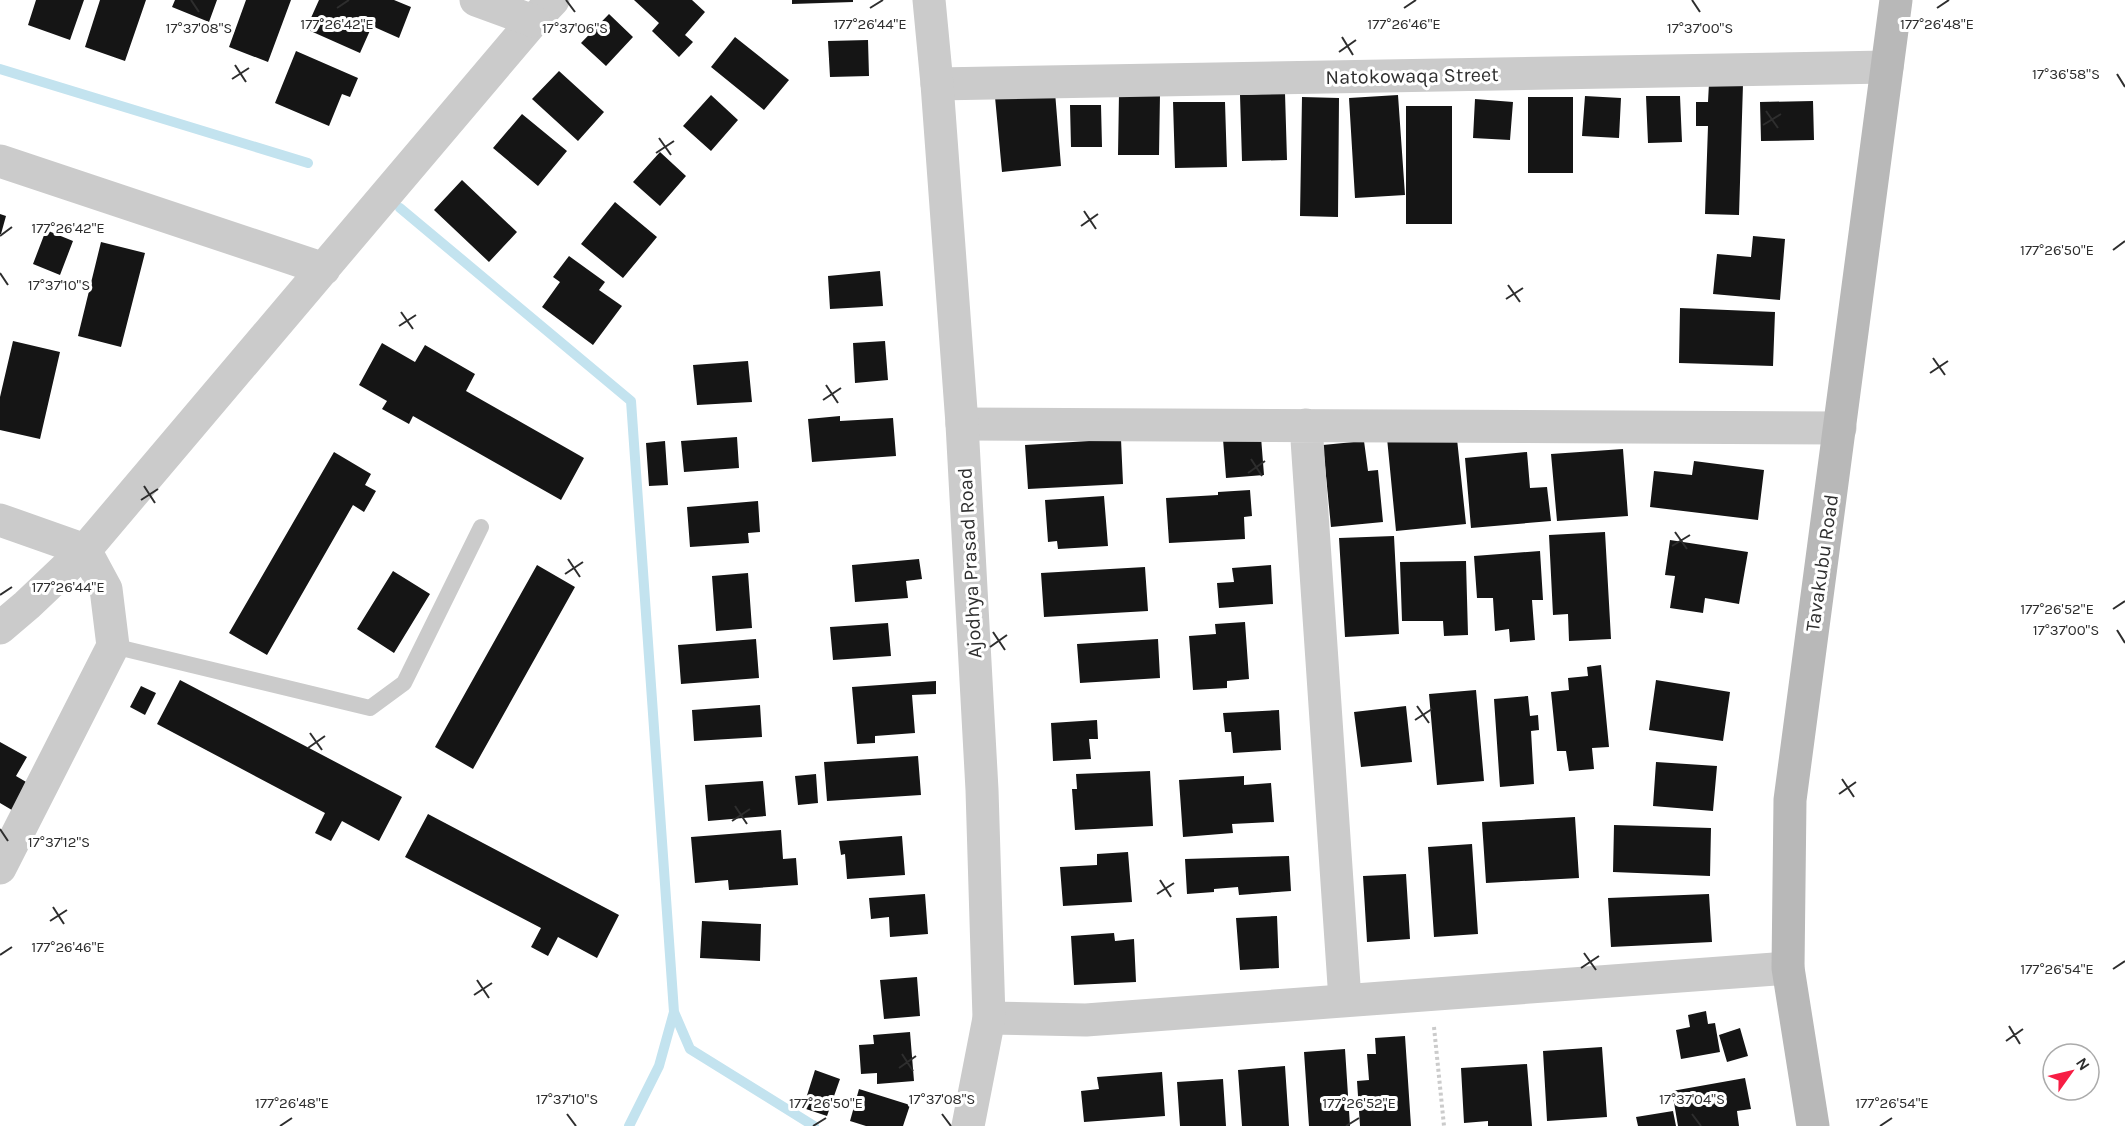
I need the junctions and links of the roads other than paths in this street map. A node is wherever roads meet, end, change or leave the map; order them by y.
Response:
1 (476, 0) edge
2 (929, 0) edge
3 (1896, 0) edge
4 (543, 11) edge
5 (1887, 67) junction
6 (937, 84) junction
7 (0, 161) edge
8 (324, 269) junction
9 (962, 424) junction
10 (1306, 425) junction
11 (1840, 428) junction
12 (0, 520) edge
13 (481, 527) dead end
14 (85, 550) junction
15 (0, 628) edge
16 (113, 646) junction
17 (0, 868) edge
18 (1788, 968) junction
19 (1346, 1000) junction
20 (989, 1018) junction
21 (968, 1126) edge
22 (1813, 1126) edge

1 - 4 street
2 - 6 street, Ajodhya Prasad Road
3 - 5 main road, Tavakubu Road
4 - 8 street
5 - 6 street, Natokowaqa Street
5 - 11 main road, Tavakubu Road
6 - 9 street, Ajodhya Prasad Road
7 - 8 street
8 - 14 street
9 - 10 street
9 - 20 street, Ajodhya Prasad Road
10 - 11 street
10 - 19 street
11 - 18 main road, Tavakubu Road
12 - 14 street
13 - 16 lane
14 - 15 street
14 - 16 street
16 - 17 street
18 - 19 street
18 - 22 main road, Tavakubu Road
19 - 20 street
20 - 21 street, Ajodhya Prasad Road

